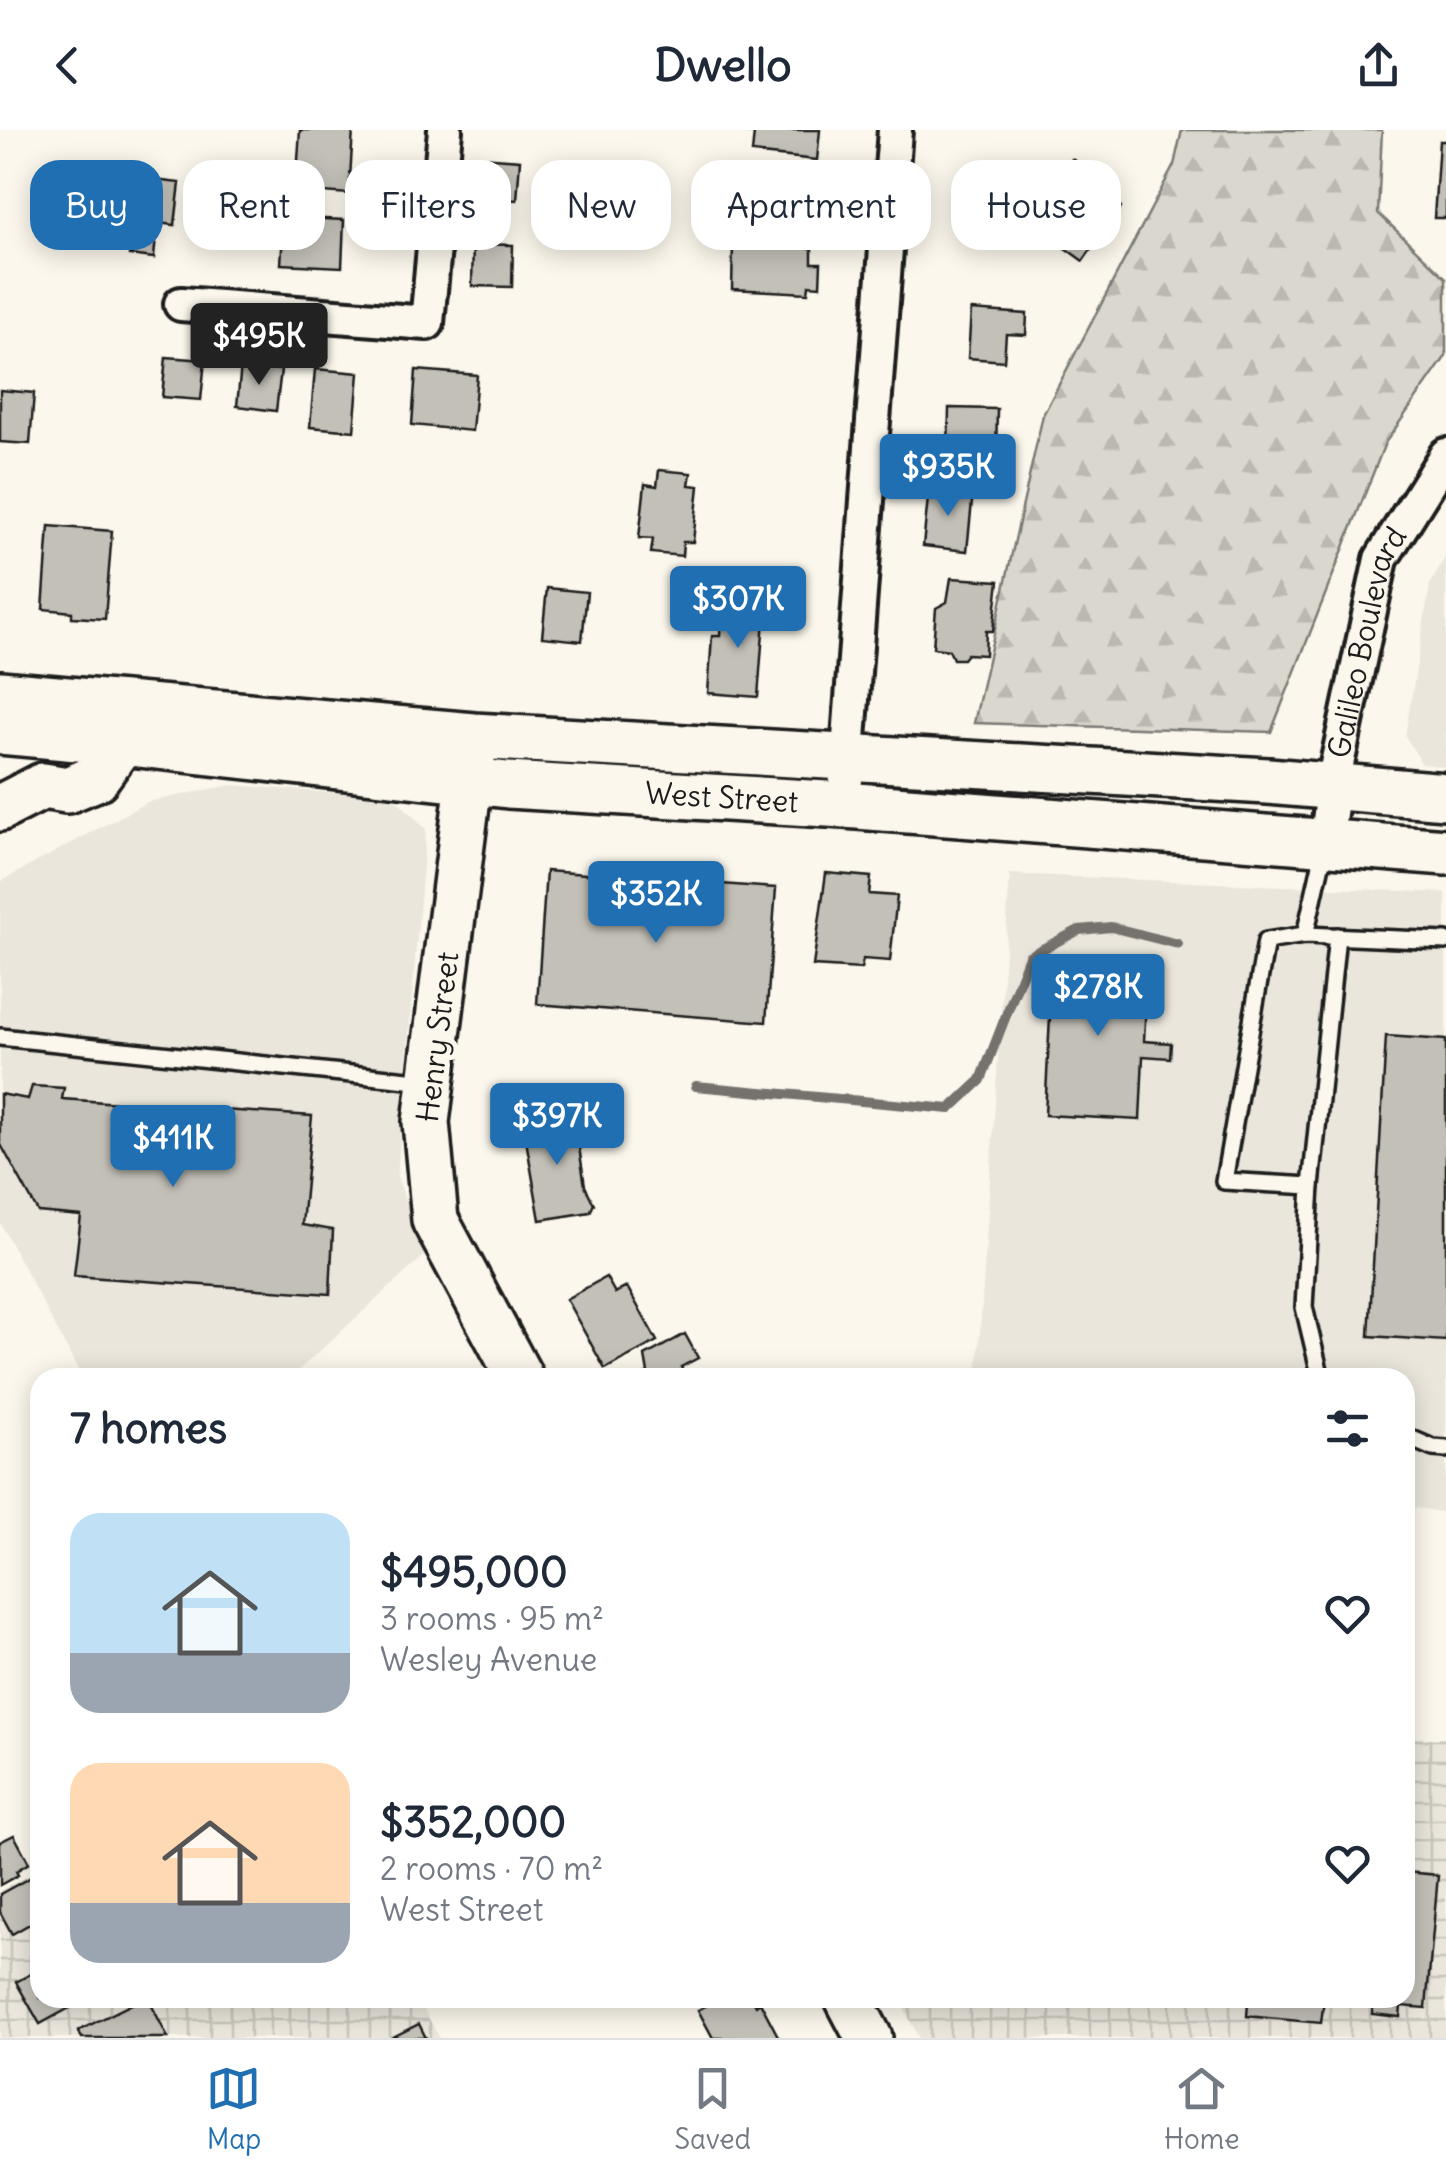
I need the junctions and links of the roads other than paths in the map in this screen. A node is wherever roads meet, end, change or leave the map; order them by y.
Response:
1 (445, 130) edge
2 (896, 130) edge
3 (181, 304) dead end
4 (1446, 455) edge
5 (0, 694) edge
6 (125, 723) junction
7 (0, 732) edge
8 (474, 736) junction
9 (846, 756) junction
10 (471, 781) junction
11 (1333, 788) junction
12 (67, 790) junction
13 (1446, 796) edge
14 (844, 805) junction
15 (0, 808) edge
16 (0, 838) edge
17 (1326, 843) junction
18 (1446, 852) edge
19 (1306, 935) junction
20 (1336, 936) junction
21 (1446, 941) edge
22 (0, 1037) edge
23 (431, 1082) junction
24 (1311, 1186) junction
25 (515, 1368) edge
26 (1319, 1368) edge
27 (1415, 1440) edge
28 (1446, 1449) edge
29 (853, 2008) edge
30 (869, 2038) edge

1 - 3 street
2 - 9 street
4 - 11 street, Galileo Boulevard
5 - 6 main road, West Street
6 - 7 main road, West Street
6 - 8 main road, West Street
6 - 10 main road, West Street
6 - 12 main road
8 - 9 main road, West Street
8 - 10 main road, Henry Street
9 - 11 main road, West Street
9 - 14 street
10 - 14 main road, West Street
10 - 23 main road, Henry Street
11 - 13 main road, West Street
11 - 17 street, Galileo Boulevard
12 - 15 main road
12 - 16 main road
14 - 17 main road, West Street
17 - 18 main road, West Street
17 - 19 lane
19 - 20 lane
19 - 24 lane
20 - 21 lane
20 - 24 lane
22 - 23 lane
23 - 25 main road, Henry Street
24 - 26 lane
27 - 28 lane
29 - 30 main road

